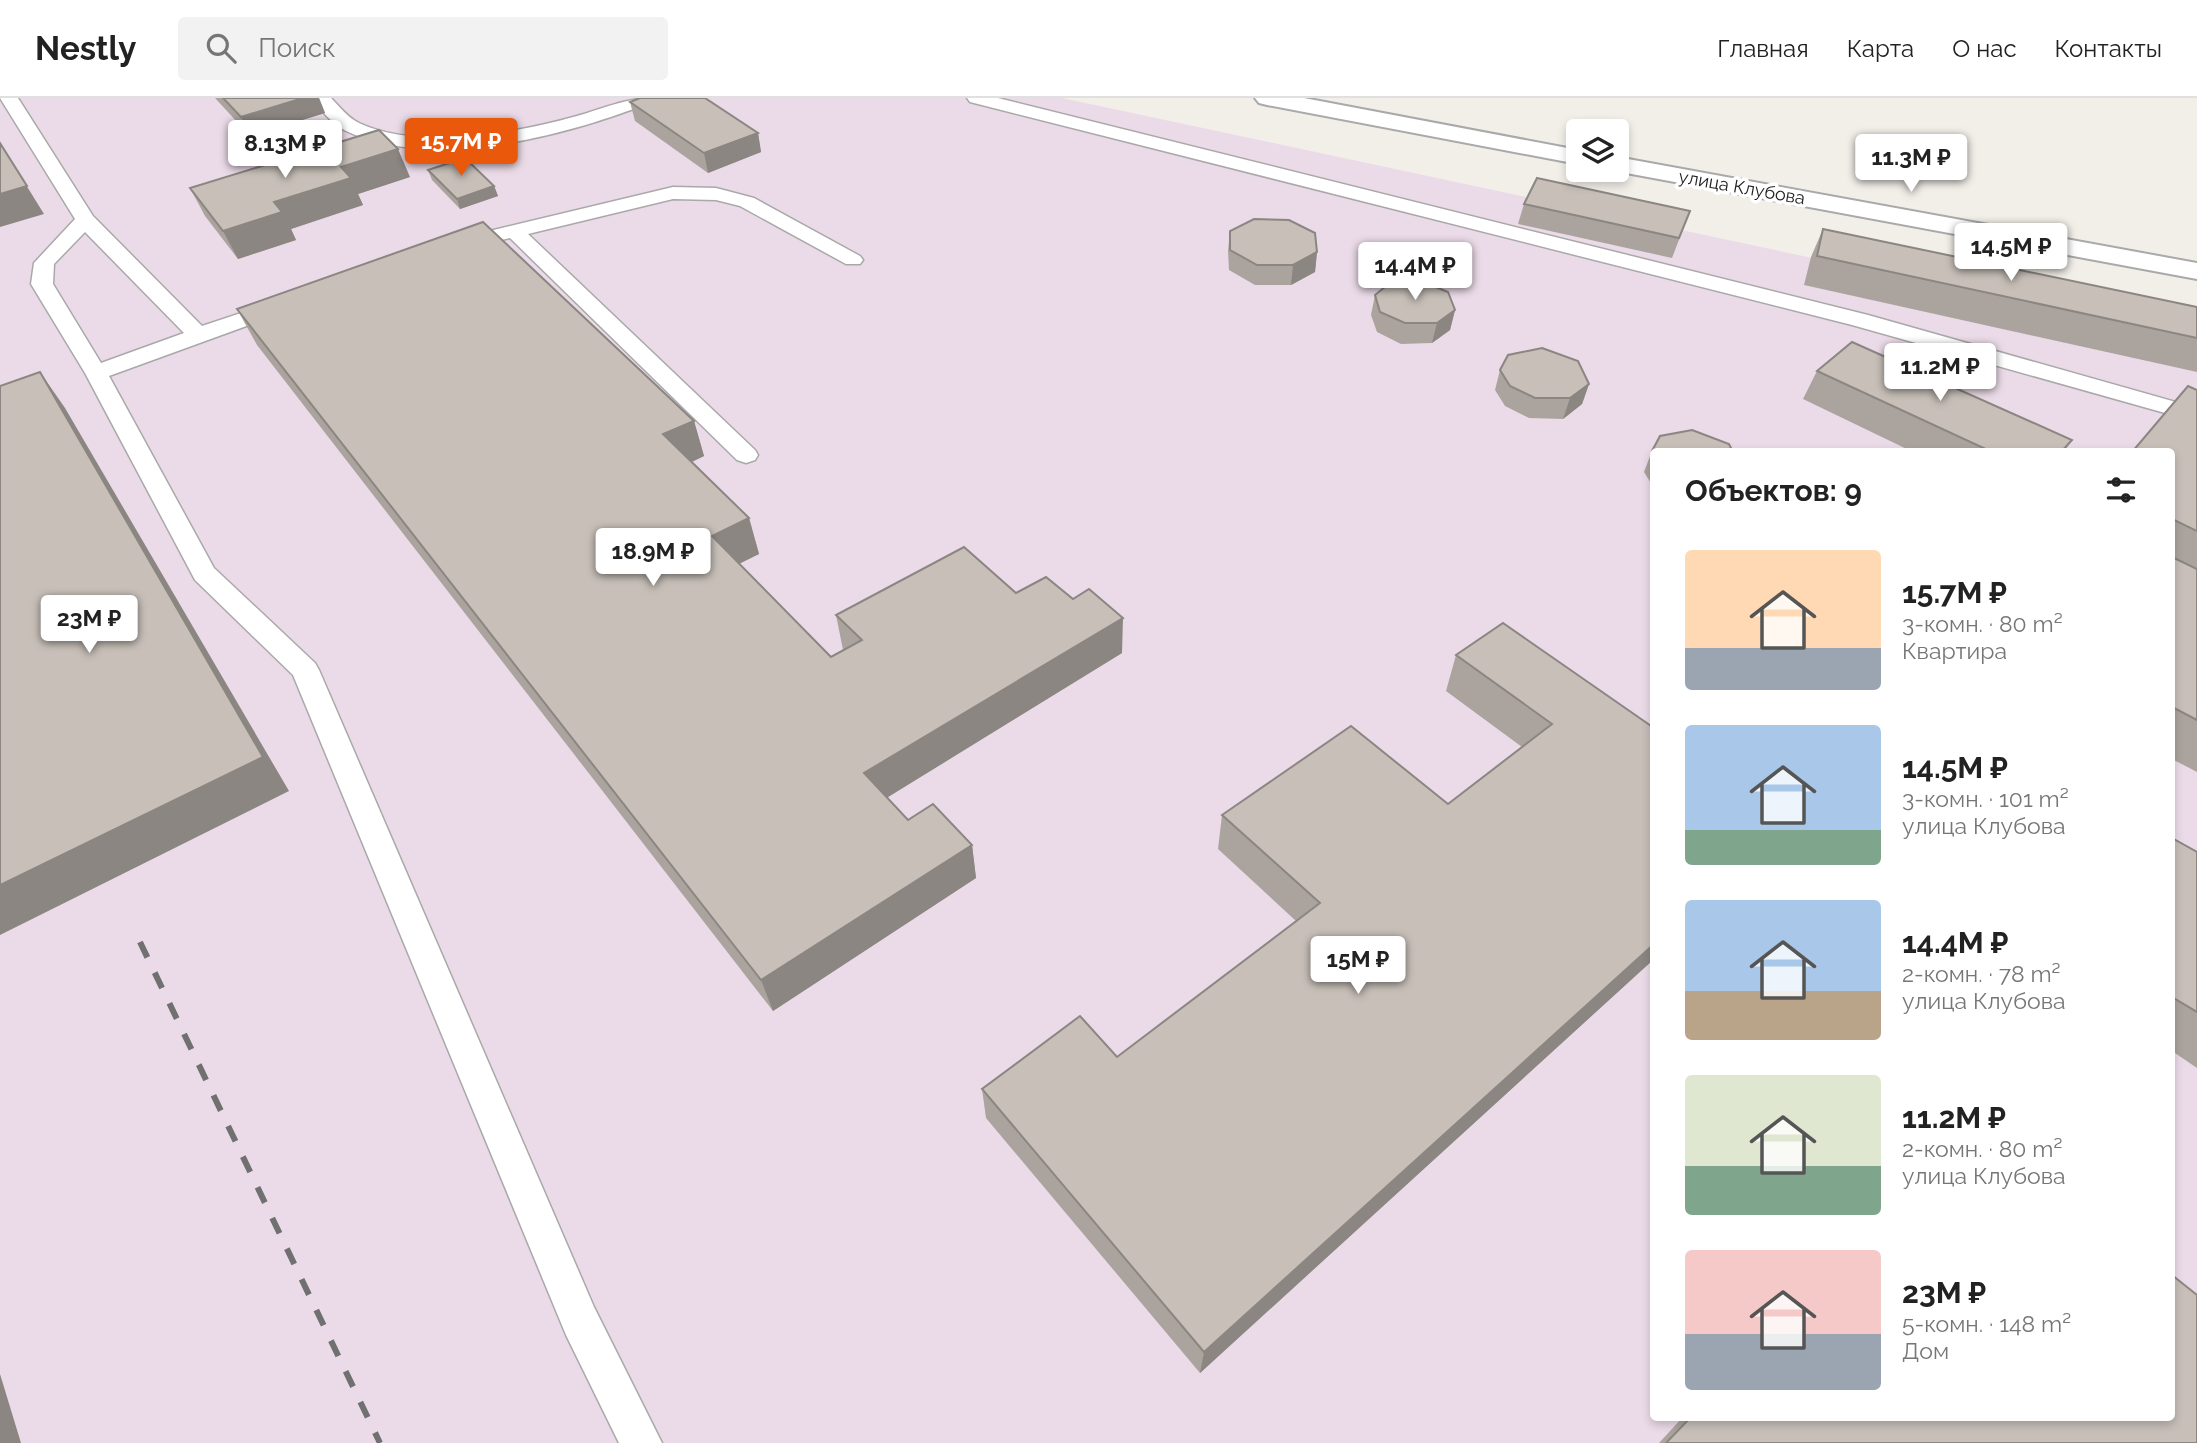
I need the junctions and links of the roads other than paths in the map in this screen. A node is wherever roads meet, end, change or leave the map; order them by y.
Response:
1 (9, 98) edge
2 (321, 98) edge
3 (646, 98) edge
4 (976, 98) edge
5 (1267, 98) edge
6 (1566, 155) edge
7 (1629, 166) edge
8 (85, 220) junction
9 (515, 232) junction
10 (435, 251) edge
11 (853, 260) dead end
12 (2197, 271) edge
13 (304, 298) edge
14 (198, 335) junction
15 (96, 373) junction
16 (2197, 415) edge
17 (746, 455) dead end
18 (641, 1443) edge

1 - 8 lane
2 - 3 lane
4 - 16 lane
5 - 6 street
7 - 12 street, улица Клубова
8 - 14 lane
8 - 15 lane
9 - 10 lane
9 - 11 lane
9 - 17 lane
13 - 14 lane
14 - 15 lane
15 - 18 lane

